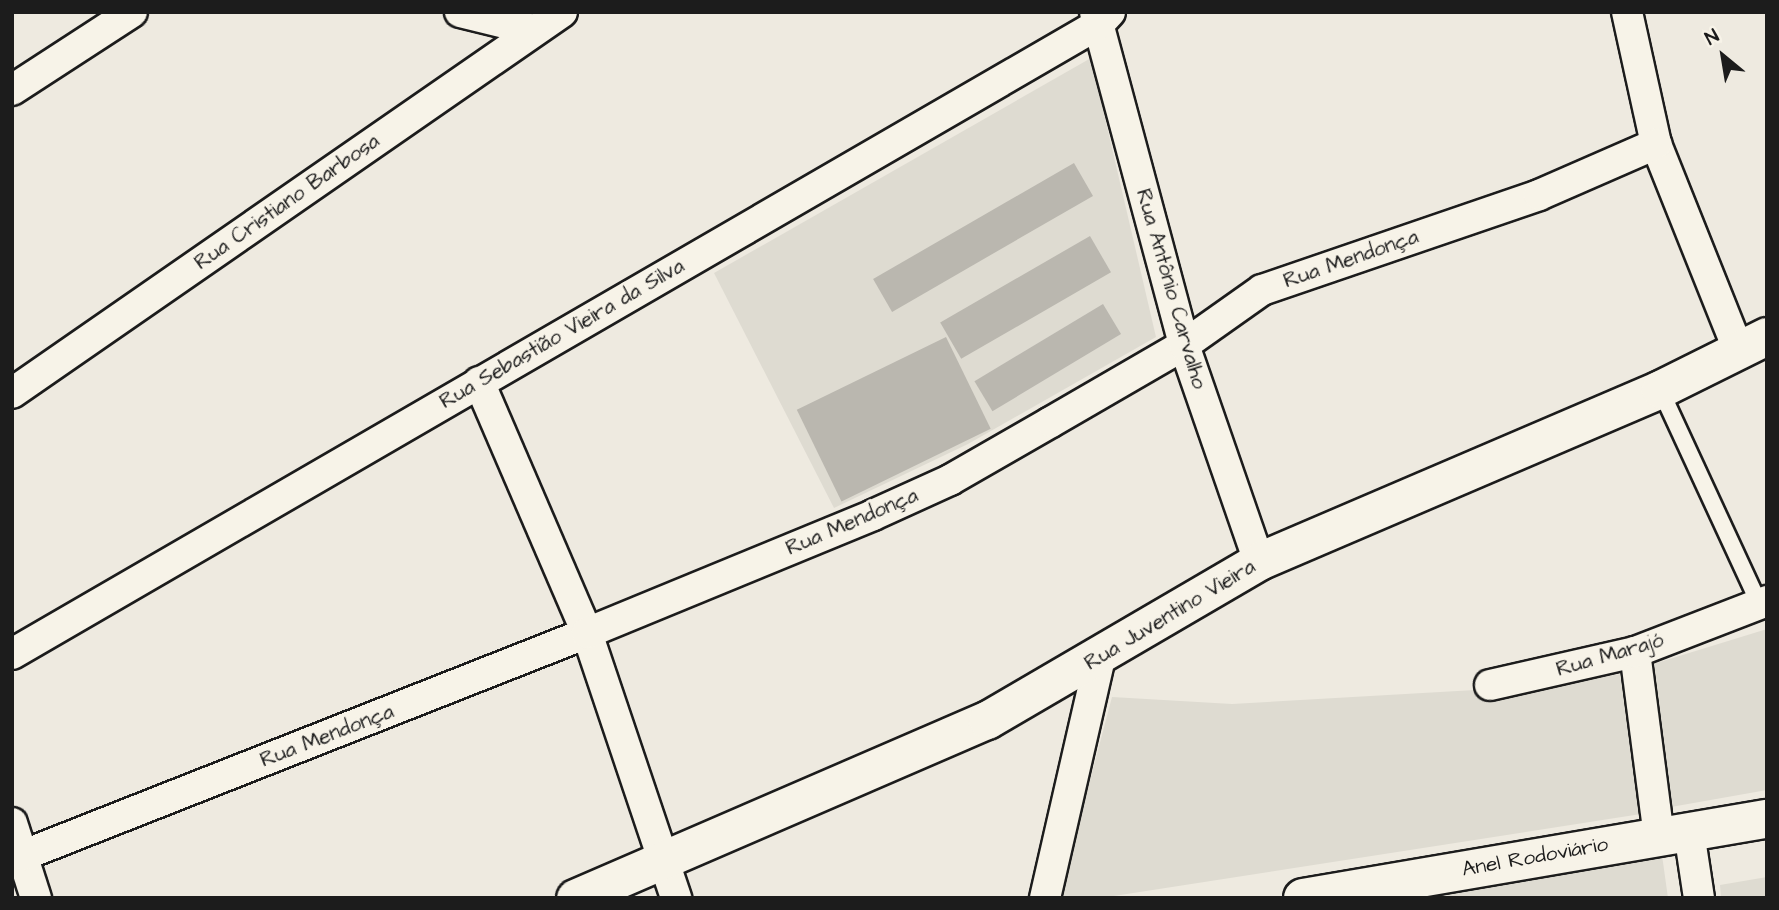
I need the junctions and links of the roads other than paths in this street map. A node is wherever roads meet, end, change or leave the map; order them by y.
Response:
1 (132, 12) edge
2 (460, 12) edge
3 (562, 12) edge
4 (1627, 12) edge
5 (1101, 16) edge
6 (534, 30) junction
7 (12, 90) edge
8 (1656, 144) junction
9 (1753, 343) edge
10 (1184, 345) junction
11 (479, 382) junction
12 (1660, 389) junction
13 (12, 393) edge
14 (1259, 561) junction
15 (1763, 602) edge
16 (587, 633) junction
17 (1634, 652) junction
18 (12, 654) edge
19 (1100, 657) junction
20 (1490, 685) dead end
21 (1767, 820) edge
22 (12, 823) edge
23 (1674, 834) junction
24 (24, 855) junction
25 (665, 862) junction
26 (36, 898) edge
27 (575, 898) edge
28 (676, 898) edge
29 (1045, 898) edge
30 (1303, 898) edge
31 (1699, 898) edge

1 - 7 street
2 - 6 street
3 - 6 street, Rua Cristiano Barbosa
4 - 8 street
5 - 10 street, Rua Antônio Carvalho
5 - 11 street, Rua Sebastião Vieira da Silva
6 - 13 street, Rua Cristiano Barbosa
8 - 9 street
8 - 10 street, Rua Mendonça
9 - 12 street, Rua Juventino Vieira
10 - 14 street, Rua Antônio Carvalho
10 - 16 street, Rua Mendonça
11 - 16 street
11 - 18 street, Rua Sebastião Vieira da Silva
12 - 14 street, Rua Juventino Vieira
12 - 15 lane
14 - 19 street, Rua Juventino Vieira
15 - 17 street, Rua Marajó
16 - 24 street, Rua Mendonça
16 - 25 street
17 - 20 street, Rua Marajó
17 - 23 street
19 - 25 street, Rua Juventino Vieira
19 - 29 street
21 - 23 main road, Anel Rodoviário
22 - 24 street
23 - 30 main road, Anel Rodoviário
23 - 31 street
24 - 26 street
25 - 27 street, Rua Juventino Vieira
25 - 28 street

